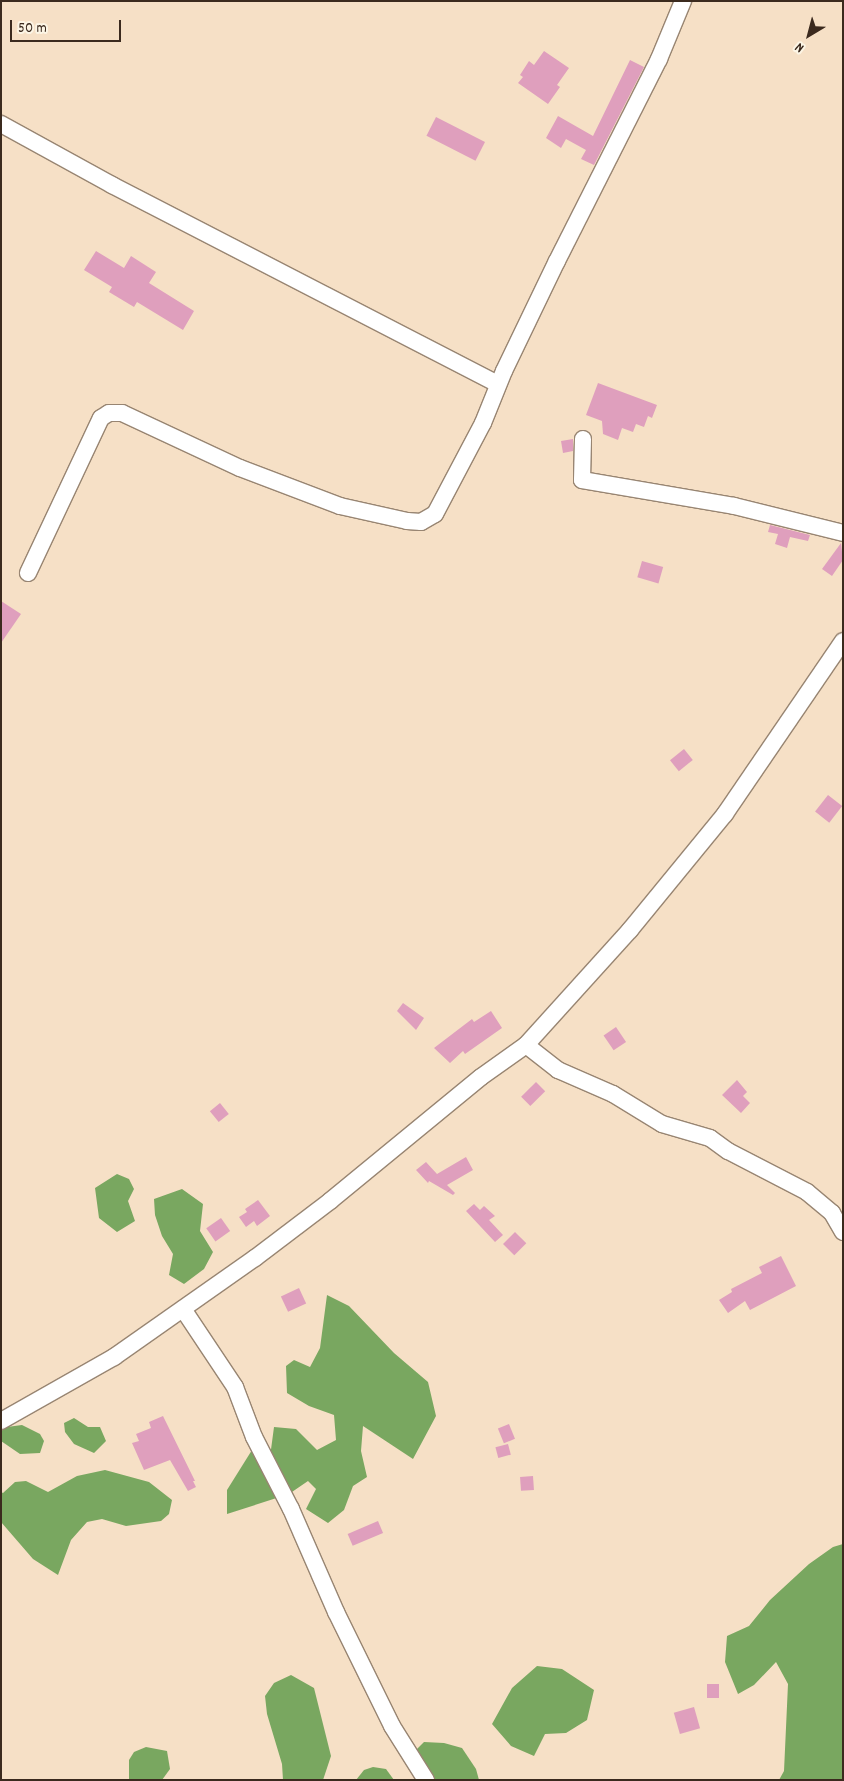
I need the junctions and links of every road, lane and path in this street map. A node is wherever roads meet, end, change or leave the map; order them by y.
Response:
1 (683, 1) edge
2 (1, 124) edge
3 (498, 384) junction
4 (583, 439) dead end
5 (843, 534) edge
6 (28, 574) dead end
7 (843, 641) edge
8 (526, 1045) junction
9 (843, 1232) edge
10 (183, 1309) junction
11 (1, 1421) edge
12 (426, 1780) edge

1 - 3 street
2 - 3 street
3 - 6 street
4 - 5 street
7 - 8 street
8 - 9 street
8 - 10 street
10 - 11 street
10 - 12 street

